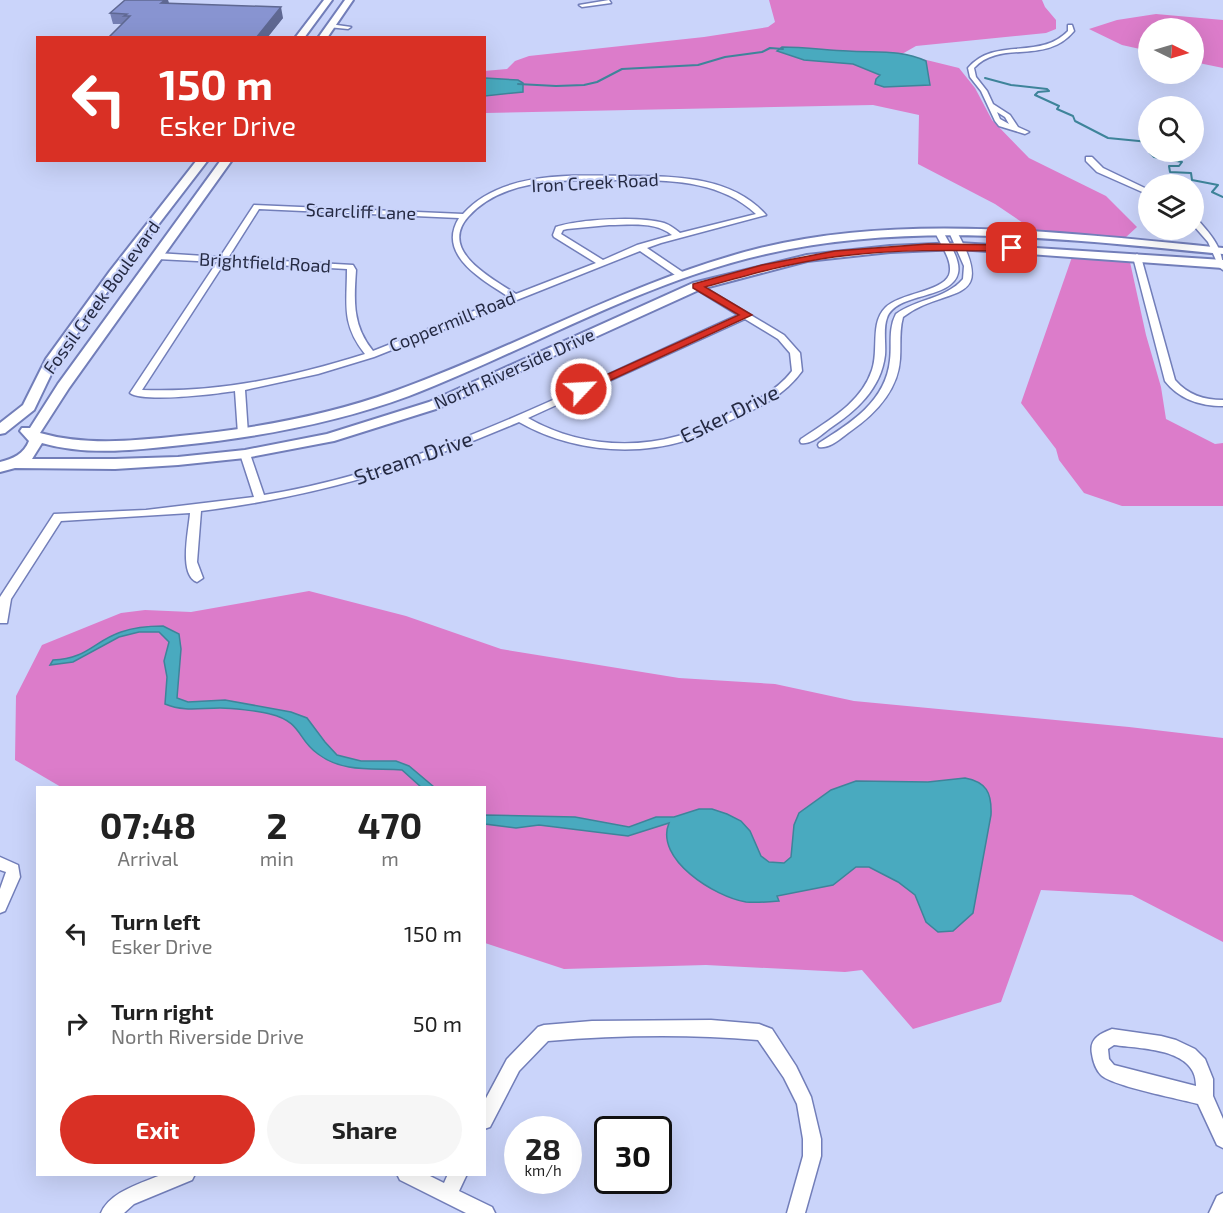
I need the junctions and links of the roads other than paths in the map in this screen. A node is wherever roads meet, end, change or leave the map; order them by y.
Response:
1 (328, 0) edge
2 (349, 0) edge
3 (594, 2) edge
4 (609, 2) dead end
5 (583, 3) edge
6 (331, 24) junction
7 (349, 24) dead end
8 (1070, 26) dead end
9 (301, 36) edge
10 (323, 36) edge
11 (1025, 132) dead end
12 (1089, 159) dead end
13 (201, 162) edge
14 (226, 162) edge
15 (1138, 188) edge
16 (762, 215) joint
17 (464, 216) junction
18 (1204, 231) edge
19 (939, 232) junction
20 (953, 232) junction
21 (677, 235) junction
22 (959, 246) junction
23 (640, 247) junction
24 (944, 247) junction
25 (157, 256) junction
26 (1137, 257) junction
27 (222, 259) junction
28 (1221, 260) edge
29 (601, 262) junction
30 (681, 275) junction
31 (697, 286) junction
32 (513, 296) junction
33 (746, 315) junction
34 (518, 343) junction
35 (371, 354) junction
36 (537, 357) junction
37 (240, 387) junction
38 (1223, 403) edge
39 (520, 418) junction
40 (0, 430) edge
41 (243, 434) junction
42 (33, 435) junction
43 (805, 441) dead end
44 (823, 445) dead end
45 (245, 454) junction
46 (4, 466) edge
47 (260, 500) junction
48 (196, 509) junction
49 (197, 578) dead end
50 (3, 620) dead end
51 (7, 866) edge
52 (0, 906) edge
53 (1204, 1097) junction
54 (486, 1117) edge
55 (1223, 1139) edge
56 (181, 1176) edge
57 (410, 1176) edge
58 (457, 1176) edge
59 (448, 1195) junction
60 (1223, 1203) edge
61 (110, 1213) edge
62 (486, 1213) edge
63 (796, 1213) edge
64 (1218, 1213) edge

1 - 9 main road
2 - 6 main road
3 - 4 street
3 - 5 street
6 - 7 street
6 - 10 main road
8 - 11 street
12 - 15 street
13 - 40 main road, Fossil Creek Boulevard
14 - 25 main road, Fossil Creek Boulevard
16 - 17 street, Iron Creek Road
16 - 21 street, Coppermill Road
17 - 27 street, Scarcliff Lane
17 - 32 street
18 - 28 street
19 - 20 main road, North Riverside Drive
19 - 24 street
19 - 30 main road, North Riverside Drive
20 - 22 street
20 - 28 main road, North Riverside Drive
21 - 23 street, Coppermill Road
21 - 29 street
22 - 24 main road, North Riverside Drive
22 - 26 main road, North Riverside Drive
22 - 44 street
23 - 29 street, Coppermill Road
23 - 30 street
24 - 31 main road, North Riverside Drive
24 - 43 street
25 - 27 street, Brightfield Road
25 - 42 main road, Fossil Creek Boulevard
26 - 28 main road, North Riverside Drive
26 - 38 street
27 - 35 street, Brightfield Road
27 - 37 street, Coppermill Road
29 - 32 street, Coppermill Road
30 - 31 main road
30 - 34 main road, North Riverside Drive
31 - 33 street, Esker Drive
31 - 36 main road, North Riverside Drive
32 - 35 street, Coppermill Road
33 - 39 street, Stream Drive
33 - 39 street, Esker Drive
34 - 36 main road
34 - 41 main road, North Riverside Drive
35 - 37 street, Coppermill Road
36 - 45 main road, North Riverside Drive
37 - 41 street
39 - 47 street, Stream Drive
40 - 42 main road, North Riverside Drive
41 - 42 main road, North Riverside Drive
41 - 45 main road
42 - 46 main road, Fossil Creek Boulevard
45 - 46 main road, North Riverside Drive
45 - 47 street
47 - 48 street, Stream Drive
48 - 49 street
48 - 50 street, Stream Drive
51 - 52 street
53 - 53 street
53 - 55 street
54 - 63 street
56 - 61 street
57 - 59 street
58 - 59 street
59 - 62 street
60 - 64 street

